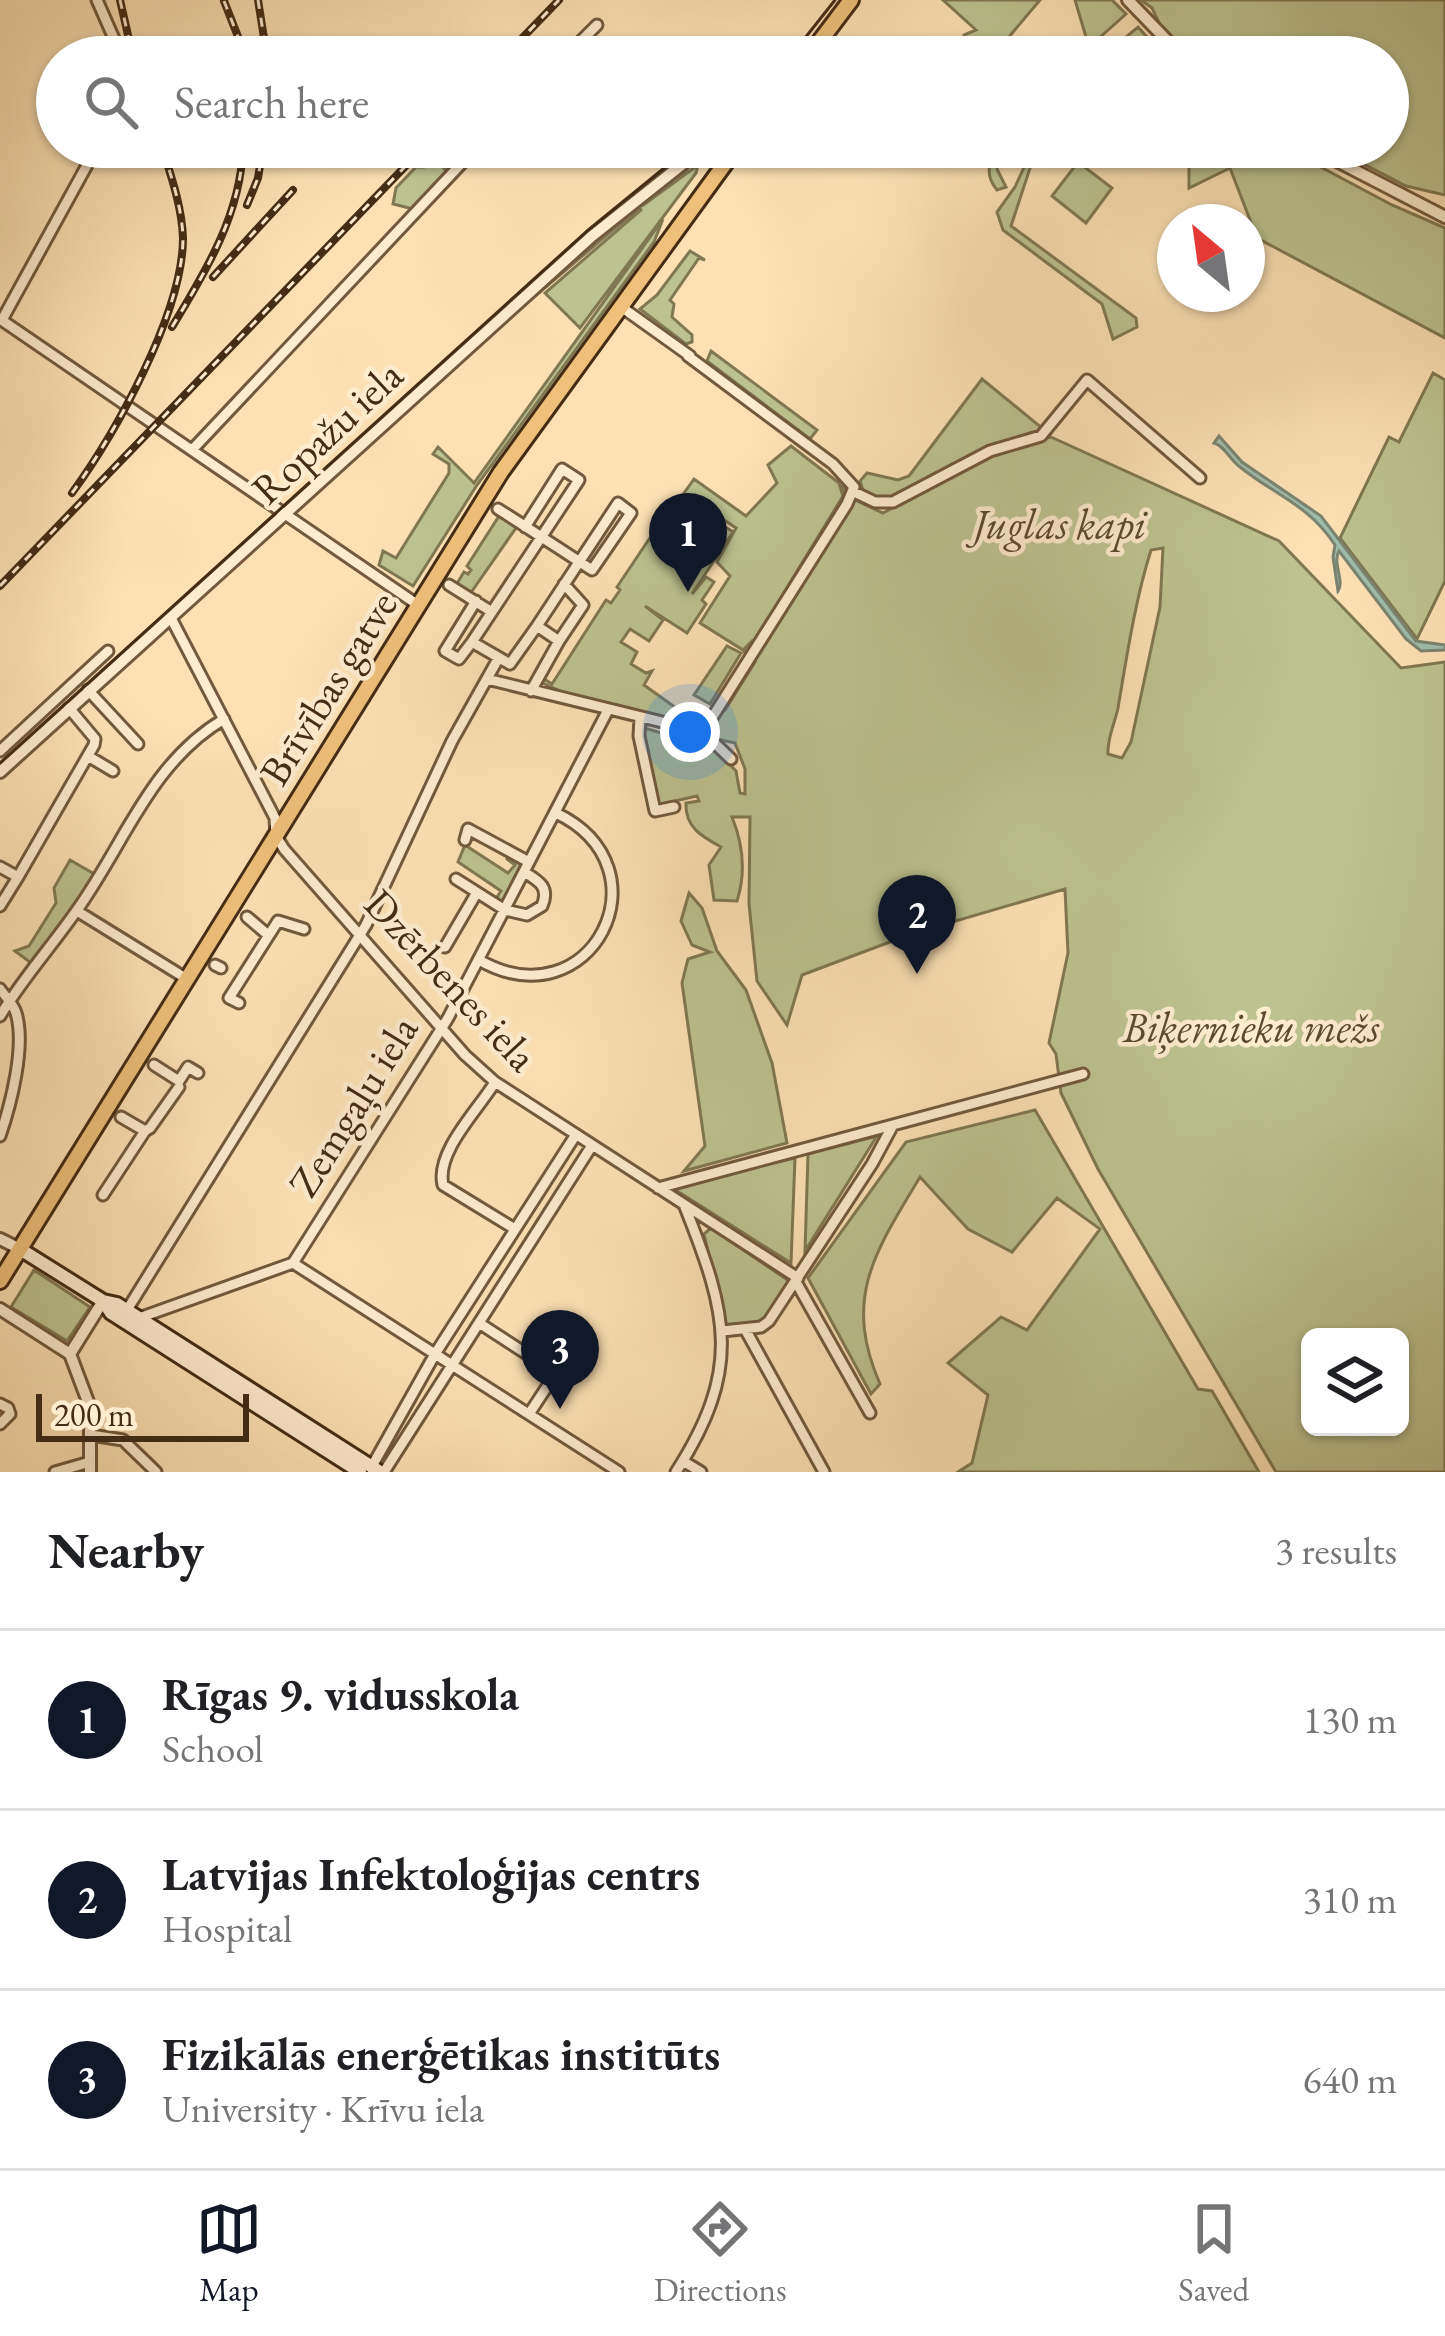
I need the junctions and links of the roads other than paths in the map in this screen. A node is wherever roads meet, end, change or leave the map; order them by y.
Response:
1 (97, 0) edge
2 (851, 0) edge
3 (1128, 0) edge
4 (597, 25) dead end
5 (113, 36) edge
6 (585, 36) edge
7 (823, 36) edge
8 (1163, 36) edge
9 (85, 168) edge
10 (457, 168) edge
11 (674, 168) edge
12 (721, 168) edge
13 (1350, 168) edge
14 (1445, 218) edge
15 (620, 306) junction
16 (1, 320) edge
17 (192, 450) junction
18 (1200, 478) dead end
19 (854, 491) junction
20 (498, 509) dead end
21 (286, 513) junction
22 (525, 526) junction
23 (540, 537) junction
24 (579, 561) junction
25 (564, 584) junction
26 (449, 585) dead end
27 (476, 601) junction
28 (418, 604) junction
29 (492, 611) junction
30 (171, 618) junction
31 (537, 626) junction
32 (560, 641) junction
33 (472, 642) junction
34 (498, 659) junction
35 (116, 665) junction
36 (487, 679) junction
37 (88, 691) junction
38 (531, 691) junction
39 (69, 708) junction
40 (608, 710) junction
41 (640, 718) junction
42 (224, 719) junction
43 (703, 732) junction
44 (138, 744) dead end
45 (0, 752) edge
46 (88, 756) junction
47 (731, 759) dead end
48 (113, 771) dead end
49 (0, 772) edge
50 (674, 807) dead end
51 (556, 812) junction
52 (276, 836) junction
53 (465, 839) dead end
54 (0, 867) edge
55 (527, 867) junction
56 (18, 877) junction
57 (456, 879) dead end
58 (476, 895) junction
59 (0, 906) edge
60 (505, 910) junction
61 (77, 911) junction
62 (247, 917) dead end
63 (304, 929) dead end
64 (268, 935) junction
65 (360, 935) junction
66 (445, 947) dead end
67 (479, 960) junction
68 (187, 979) junction
69 (0, 989) edge
70 (9, 1001) junction
71 (238, 1004) dead end
72 (0, 1016) edge
73 (442, 1028) junction
74 (154, 1065) dead end
75 (198, 1073) dead end
76 (1083, 1073) dead end
77 (495, 1082) junction
78 (179, 1087) dead end
79 (122, 1117) dead end
80 (893, 1125) junction
81 (145, 1131) junction
82 (0, 1136) edge
83 (575, 1136) junction
84 (591, 1147) junction
85 (658, 1188) junction
86 (103, 1195) dead end
87 (685, 1207) junction
88 (515, 1229) junction
89 (0, 1238) edge
90 (20, 1249) junction
91 (293, 1263) junction
92 (797, 1280) junction
93 (0, 1281) edge
94 (103, 1301) junction
95 (0, 1309) edge
96 (133, 1314) junction
97 (479, 1324) junction
98 (745, 1329) junction
99 (722, 1331) junction
100 (70, 1354) junction
101 (435, 1354) junction
102 (453, 1365) junction
103 (0, 1404) edge
104 (870, 1413) dead end
105 (529, 1414) junction
106 (0, 1424) edge
107 (91, 1435) junction
108 (683, 1461) junction
109 (90, 1467) edge
110 (373, 1471) edge
111 (55, 1472) edge
112 (156, 1472) edge
113 (619, 1472) edge
114 (676, 1472) edge
115 (700, 1472) edge
116 (824, 1472) edge

1 - 5 street
2 - 7 highway
3 - 8 street
4 - 6 street
9 - 16 street
10 - 17 street
11 - 21 street, Ropažu iela
12 - 15 highway, Brīvības gatve
13 - 14 street
15 - 19 street
15 - 28 highway, Brīvības gatve
16 - 17 street
17 - 21 street
18 - 19 street
19 - 43 street
20 - 22 street
21 - 28 street
21 - 30 street, Ropažu iela
22 - 23 street
22 - 23 street
23 - 24 street
23 - 29 street
24 - 24 street
24 - 25 street
25 - 31 street
25 - 32 street
26 - 27 street
27 - 29 street
27 - 33 street
28 - 52 highway, Brīvības gatve
29 - 33 street
30 - 35 street, Ropažu iela
30 - 42 street, Dzērbenes iela
31 - 32 street
31 - 34 street
32 - 38 street
33 - 34 street
34 - 36 street
35 - 37 street, Ropažu iela
35 - 45 street
36 - 38 street
36 - 65 street
37 - 39 street, Ropažu iela
37 - 44 street
38 - 40 street
39 - 46 street
39 - 49 street, Ropažu iela
40 - 41 street
40 - 51 street, Zemgaļu iela
41 - 43 street
41 - 50 street
42 - 52 street, Dzērbenes iela
42 - 61 street
43 - 47 street
46 - 48 street
46 - 56 street
51 - 55 street, Zemgaļu iela
51 - 67 street
52 - 65 street, Dzērbenes iela
52 - 68 highway, Brīvības gatve
53 - 55 street
54 - 56 street
55 - 60 street, Zemgaļu iela
55 - 60 street
56 - 59 street
57 - 58 street
58 - 60 street
58 - 66 street
60 - 67 street, Zemgaļu iela
61 - 68 street
61 - 70 street
62 - 64 street
63 - 64 street
64 - 71 street
65 - 73 street, Dzērbenes iela
65 - 96 street
67 - 73 street, Zemgaļu iela
68 - 90 highway, Brīvības gatve
69 - 70 street
70 - 72 street
70 - 82 street
73 - 77 street, Dzērbenes iela
73 - 91 street, Zemgaļu iela
74 - 75 street
76 - 80 street
77 - 83 street, Dzērbenes iela
77 - 88 street
78 - 81 street
79 - 81 street
80 - 85 street
80 - 92 street
81 - 86 street
83 - 84 street, Dzērbenes iela
83 - 88 street
84 - 85 street, Dzērbenes iela
84 - 97 street
85 - 87 street, Dzērbenes iela
87 - 92 street, Dzērbenes iela
87 - 99 street
88 - 101 street
89 - 90 street
90 - 93 highway, Brīvības gatve
90 - 94 main road
91 - 96 street
91 - 101 street
92 - 98 street
92 - 104 street
94 - 96 main road
94 - 100 street
94 - 110 main road
95 - 100 street
96 - 110 main road
97 - 102 street
97 - 105 street
98 - 99 street
98 - 116 street
99 - 108 street
100 - 107 street
101 - 102 street
101 - 110 street
102 - 105 street
102 - 110 street
103 - 106 street
105 - 113 street
107 - 109 street
107 - 112 street
108 - 114 street
108 - 115 street
109 - 111 street

